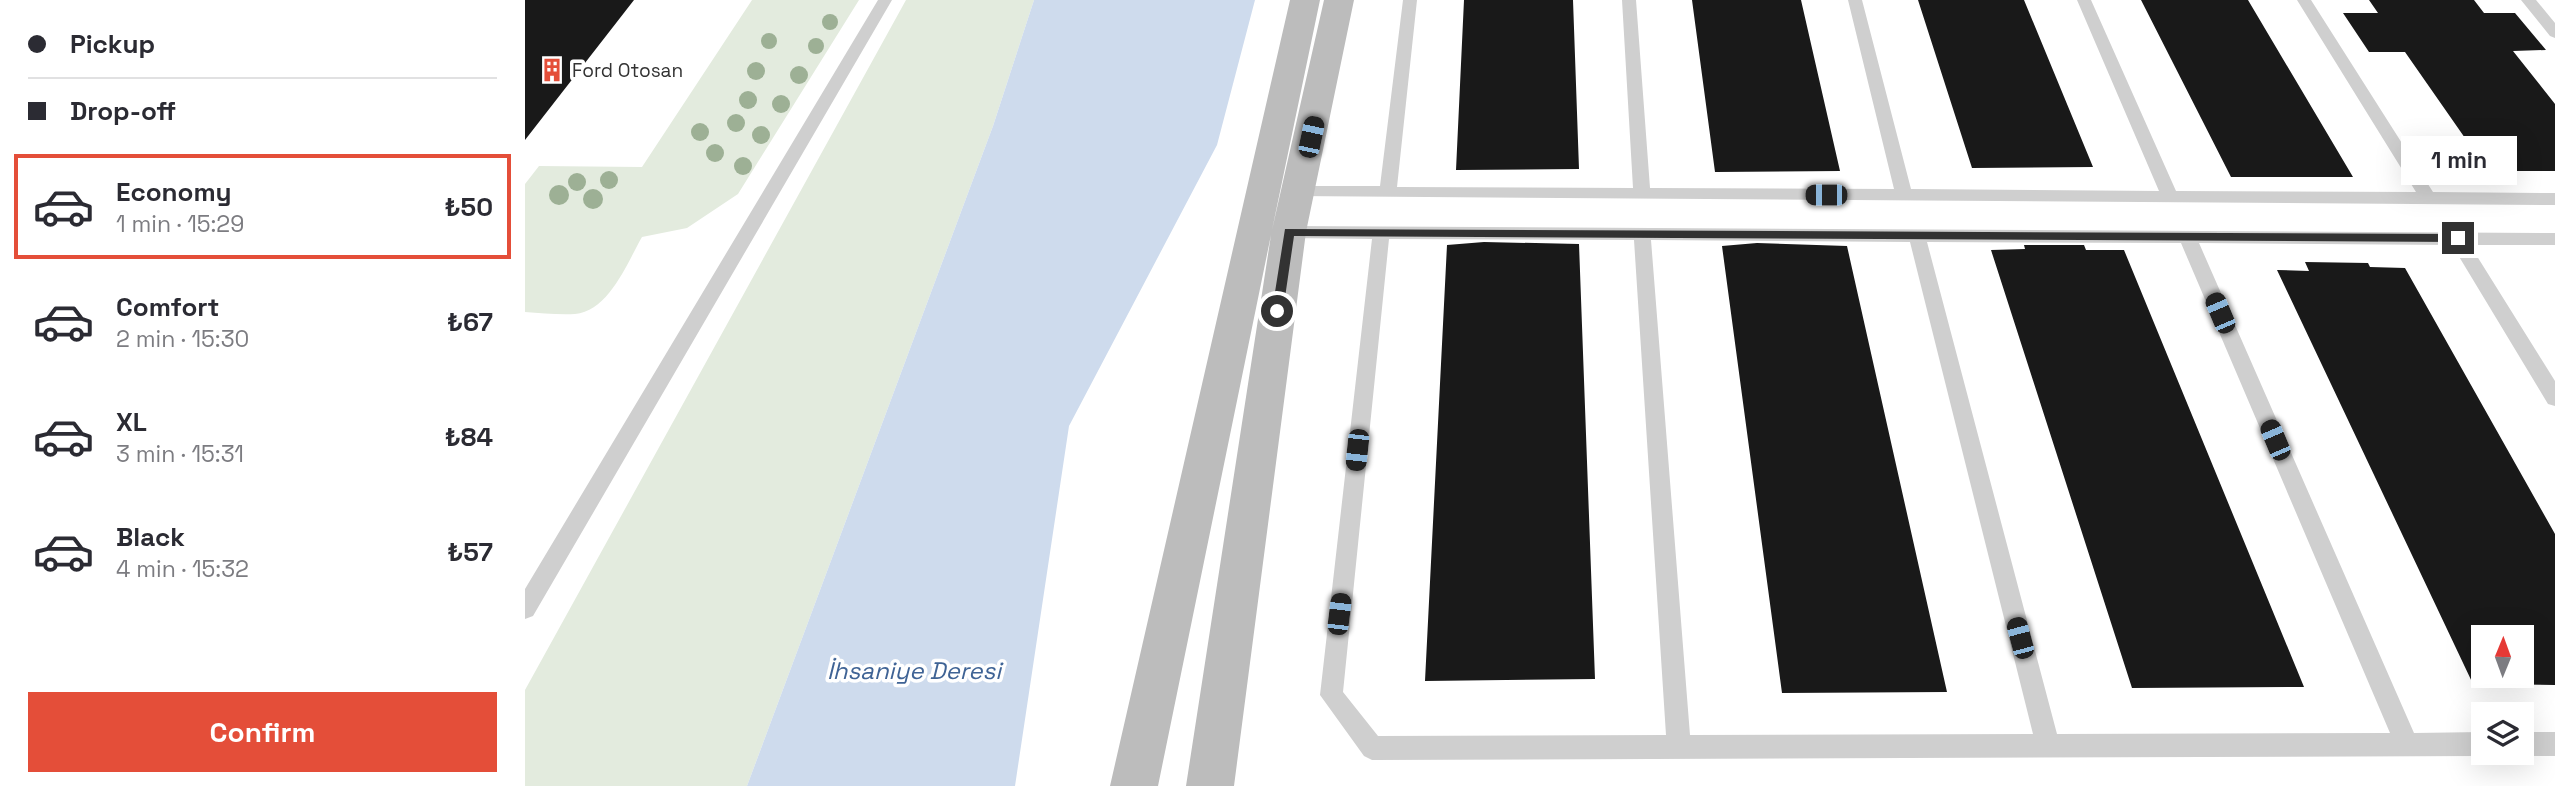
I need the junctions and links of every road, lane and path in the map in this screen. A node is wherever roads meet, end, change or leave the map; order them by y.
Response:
1 (885, 0) edge
2 (1305, 0) edge
3 (1339, 0) edge
4 (1410, 0) edge
5 (1629, 0) edge
6 (1855, 0) edge
7 (2084, 0) edge
8 (2304, 0) edge
9 (2528, 0) edge
10 (2555, 33) edge
11 (1300, 192) junction
12 (1388, 193) junction
13 (1642, 194) junction
14 (1904, 196) junction
15 (2171, 198) junction
16 (2429, 199) junction
17 (2555, 199) edge
18 (1289, 232) junction
19 (1381, 232) junction
20 (1642, 234) junction
21 (1917, 236) junction
22 (2187, 237) junction
23 (2458, 238) junction
24 (2555, 239) edge
25 (2555, 398) edge
26 (525, 609) edge
27 (2407, 744) junction
28 (2471, 744) edge
29 (2534, 744) edge
30 (2555, 744) edge
31 (2048, 746) junction
32 (1679, 747) junction
33 (1134, 786) edge
34 (1210, 786) edge

1 - 26 lane
2 - 33 main road
3 - 11 main road
4 - 12 lane
5 - 13 lane
6 - 14 lane
7 - 15 lane
8 - 16 lane
9 - 10 lane
11 - 12 lane
11 - 18 main road
12 - 13 lane
13 - 14 lane
14 - 15 lane
15 - 16 lane
16 - 17 lane
18 - 19 lane
18 - 34 main road
19 - 20 lane
19 - 32 lane
20 - 21 lane
20 - 32 lane
21 - 22 lane
21 - 31 lane
22 - 23 lane
22 - 27 lane
23 - 24 lane
23 - 25 lane
27 - 28 lane
27 - 31 lane
29 - 30 lane
31 - 32 lane

